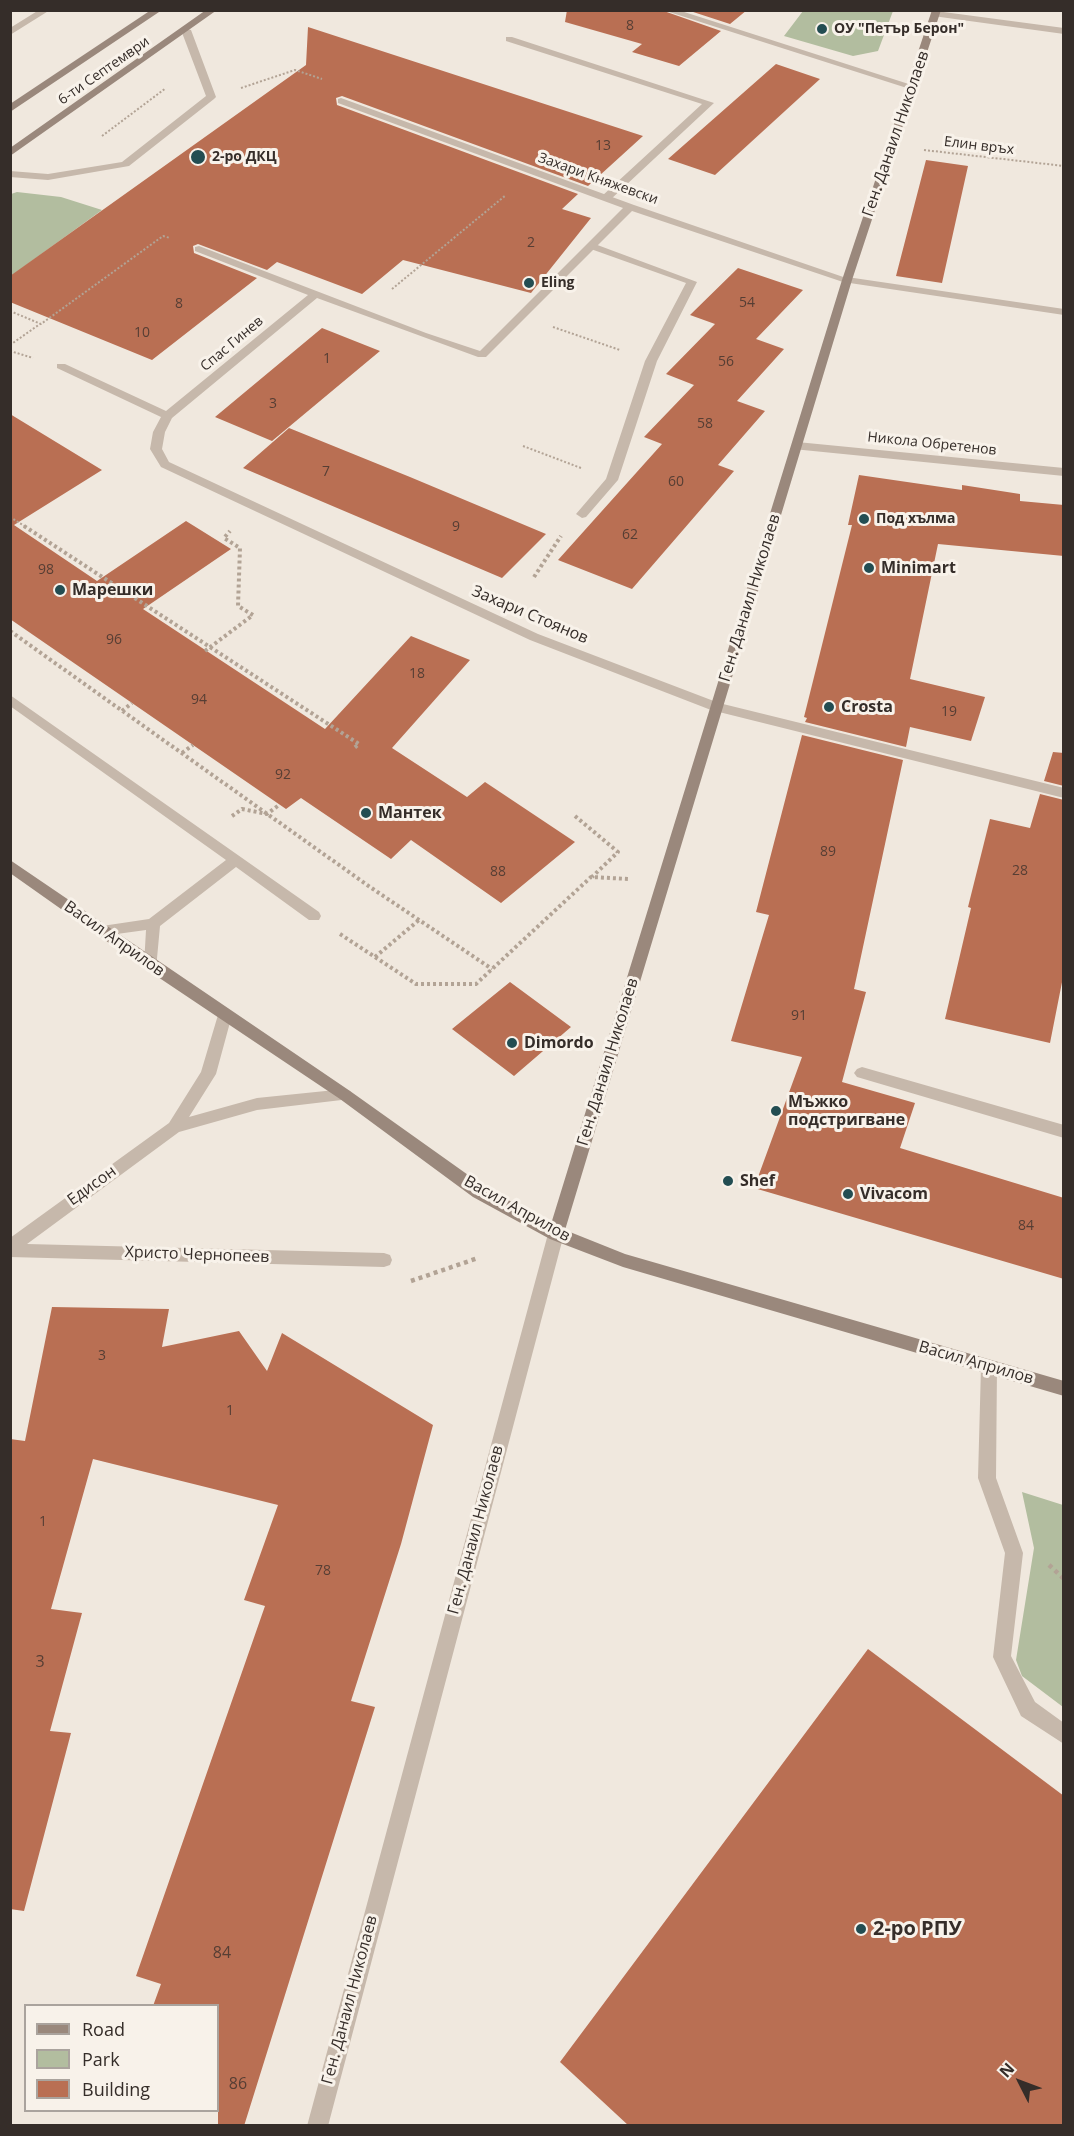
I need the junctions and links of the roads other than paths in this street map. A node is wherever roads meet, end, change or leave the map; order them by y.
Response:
1 (46, 10) edge
2 (158, 10) edge
3 (213, 10) edge
4 (667, 10) edge
5 (937, 12) edge
6 (186, 30) junction
7 (1064, 31) edge
8 (10, 32) edge
9 (509, 39) dead end
10 (912, 87) junction
11 (341, 101) road end
12 (10, 109) edge
13 (10, 153) edge
14 (10, 174) edge
15 (606, 198) junction
16 (630, 207) junction
17 (592, 246) junction
18 (199, 249) road end
19 (847, 280) junction
20 (315, 294) junction
21 (1064, 312) edge
22 (61, 366) dead end
23 (167, 416) junction
24 (798, 446) junction
25 (1064, 472) edge
26 (582, 514) dead end
27 (10, 699) edge
28 (716, 707) junction
29 (1064, 794) edge
30 (236, 860) junction
31 (10, 865) edge
32 (314, 916) road end
33 (153, 924) junction
34 (102, 931) junction
35 (151, 965) junction
36 (225, 1015) junction
37 (862, 1073) dead end
38 (345, 1095) junction
39 (174, 1127) junction
40 (1064, 1132) edge
41 (556, 1234) junction
42 (10, 1248) edge
43 (384, 1260) road end
44 (989, 1367) junction
45 (1064, 1389) edge
46 (1064, 1735) edge
47 (317, 2126) edge

1 - 8 street
2 - 12 street, 6-ти Септември
3 - 6 street, 6-ти Септември
4 - 10 street
5 - 7 street
5 - 10 street, Ген. Данаил Николаев
6 - 13 street, 6-ти Септември
6 - 14 street
9 - 15 street
10 - 19 street, Ген. Данаил Николаев
11 - 15 street, Захари Княжевски
15 - 16 street, Захари Княжевски
16 - 17 street
16 - 19 street, Захари Княжевски
17 - 20 street
17 - 26 street
18 - 20 street
19 - 21 street, Захари Княжевски
19 - 24 street, Ген. Данаил Николаев
20 - 23 street, Спас Гинев
22 - 23 street
23 - 28 street, Захари Стоянов
24 - 25 street, Никола Обретенов
24 - 28 street, Ген. Данаил Николаев
27 - 30 street
28 - 29 street, Захари Стоянов
28 - 41 street, Ген. Данаил Николаев
30 - 32 street
30 - 33 street
31 - 34 street, Васил Априлов
33 - 34 street
33 - 35 street
34 - 35 street, Васил Априлов
35 - 36 street, Васил Априлов
36 - 38 street, Васил Априлов
36 - 39 street
37 - 40 street
38 - 39 street
38 - 41 street, Васил Априлов
39 - 42 street, Едисон
41 - 44 street, Васил Априлов
41 - 47 street, Ген. Данаил Николаев
42 - 43 street, Христо Чернопеев
44 - 45 street, Васил Априлов
44 - 46 street

